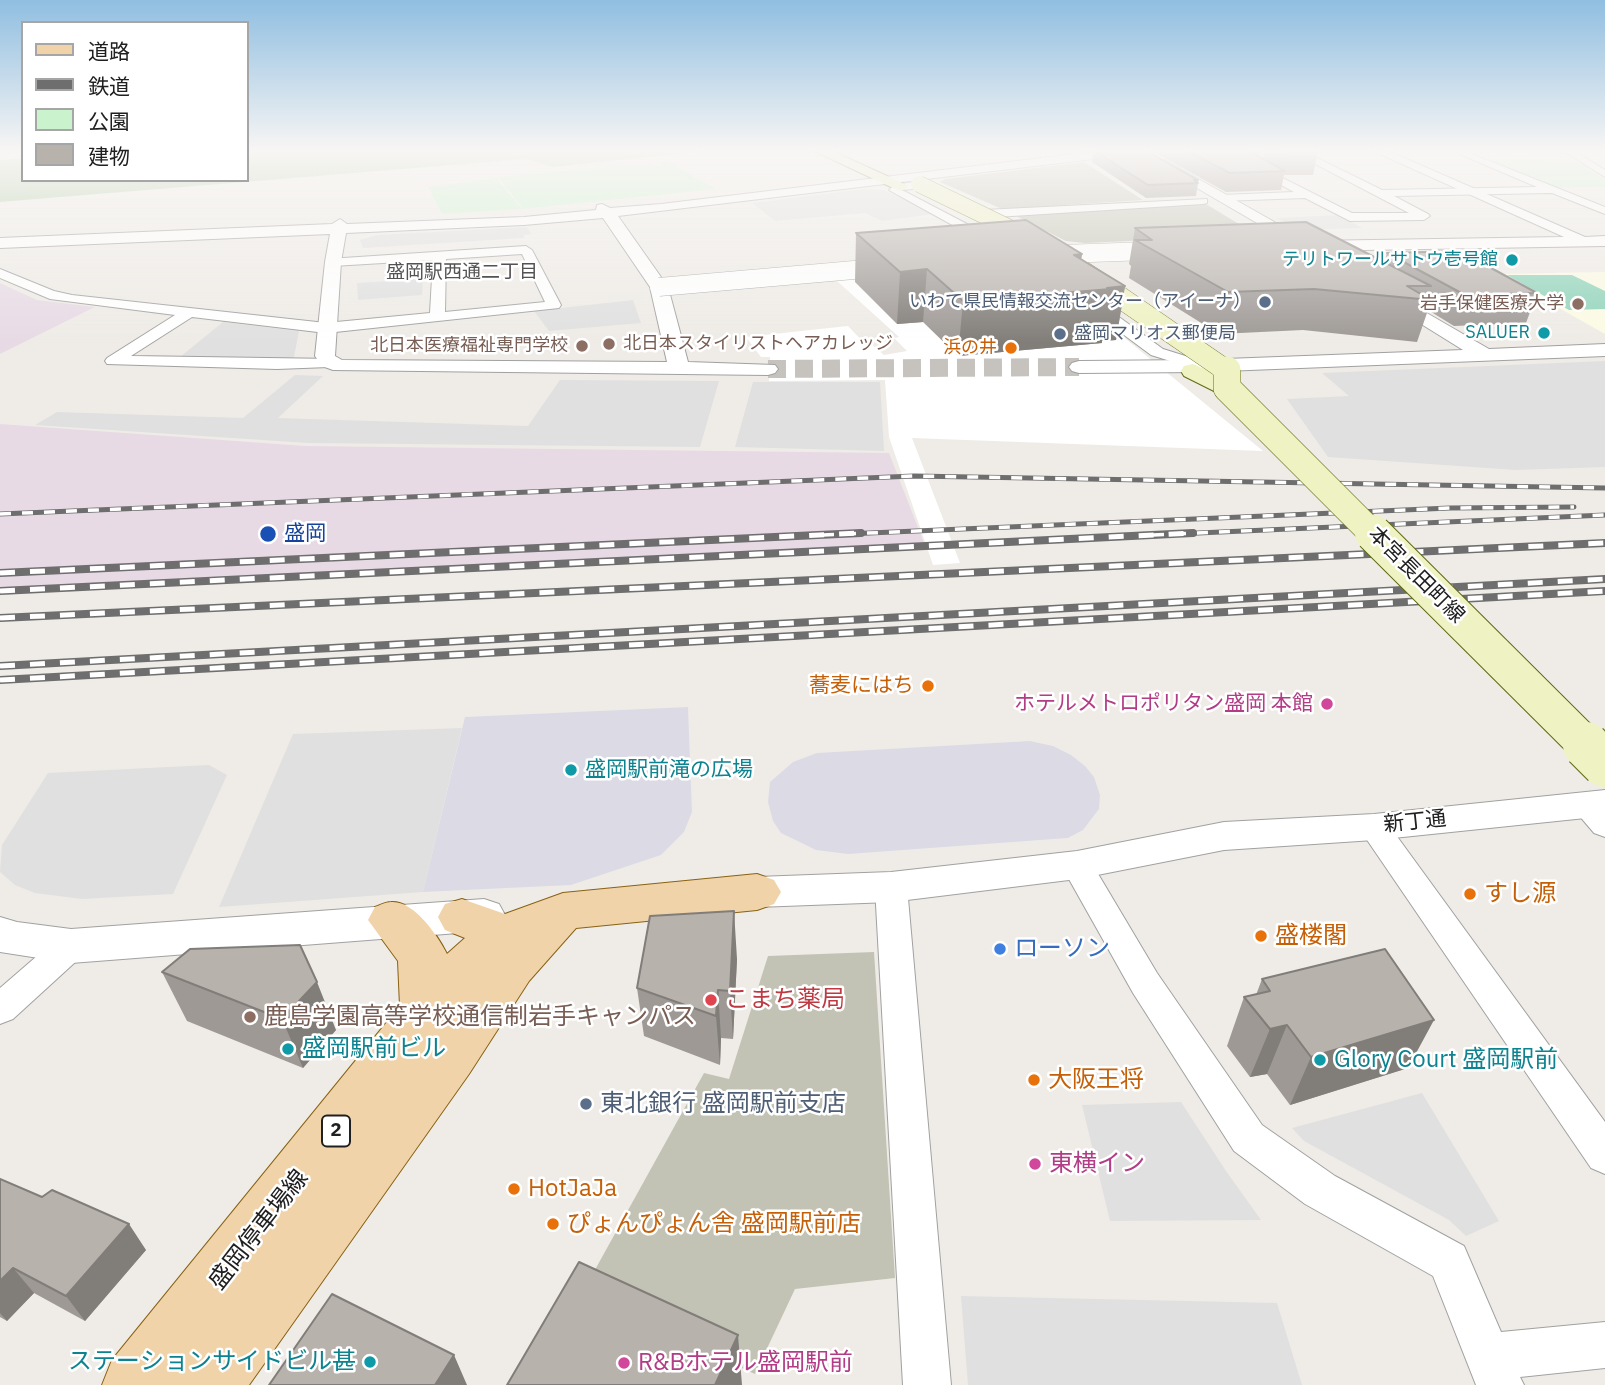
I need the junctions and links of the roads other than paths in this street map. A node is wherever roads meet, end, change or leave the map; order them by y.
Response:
1 (545, 215) edge
2 (608, 215) edge
3 (940, 215) edge
4 (982, 215) edge
5 (984, 215) edge
6 (1250, 215) edge
7 (1345, 215) edge
8 (1421, 215) edge
9 (1527, 215) edge
10 (339, 227) junction
11 (0, 240) edge
12 (1586, 241) junction
13 (1605, 241) edge
14 (1305, 246) junction
15 (1277, 247) edge
16 (1605, 249) edge
17 (1197, 250) edge
18 (1048, 255) junction
19 (440, 256) junction
20 (986, 258) edge
21 (333, 262) junction
22 (918, 264) edge
23 (1334, 264) edge
24 (0, 273) edge
25 (1368, 284) edge
26 (659, 287) junction
27 (188, 313) junction
28 (437, 316) junction
29 (326, 328) junction
30 (1605, 350) edge
31 (1484, 355) junction
32 (329, 362) junction
33 (1079, 367) tunnel mouth
34 (679, 369) junction
35 (768, 369) tunnel mouth
36 (1213, 376) junction
37 (1605, 764) edge
38 (1599, 812) edge
39 (1374, 827) junction
40 (1077, 865) junction
41 (891, 887) junction
42 (757, 892) joint
43 (391, 920) junction
44 (0, 933) edge
45 (493, 940) junction
46 (71, 946) junction
47 (0, 1009) edge
48 (427, 1012) junction
49 (1605, 1156) edge
50 (1605, 1345) edge
51 (1494, 1371) edge
52 (137, 1385) edge
53 (207, 1385) edge
54 (927, 1385) edge

1 - 10 street
2 - 26 street
3 - 36 street
4 - 36 street
5 - 18 main road, 本宮長田町線, bridge
6 - 14 street
7 - 8 street
9 - 12 street
10 - 11 street
10 - 21 street
12 - 13 street
12 - 14 street
12 - 16 street
14 - 15 street
14 - 23 street
17 - 18 street, bridge
18 - 20 street
18 - 36 main road, 本宮長田町線
19 - 21 street
19 - 28 street
19 - 28 street
21 - 29 street
22 - 26 street, bridge
24 - 27 street
25 - 31 street
26 - 34 street
27 - 29 street
27 - 32 street
28 - 29 street
29 - 32 street
30 - 31 street
31 - 36 street
32 - 34 street
33 - 36 street
34 - 35 street
36 - 37 main road, 本宮長田町線, bridge
38 - 39 street, 新丁通
39 - 40 street, 新丁通
39 - 49 street
40 - 41 street, 新丁通
40 - 51 street
41 - 42 street, 新丁通
41 - 54 street
42 - 45 main road, 盛岡停車場線 / 2
43 - 45 street
43 - 46 street
43 - 48 main road
44 - 46 street
45 - 48 main road, 盛岡停車場線 / 2
45 - 53 main road, 盛岡停車場線 / 2
46 - 47 street
48 - 52 main road, 盛岡停車場線 / 2
50 - 51 street

